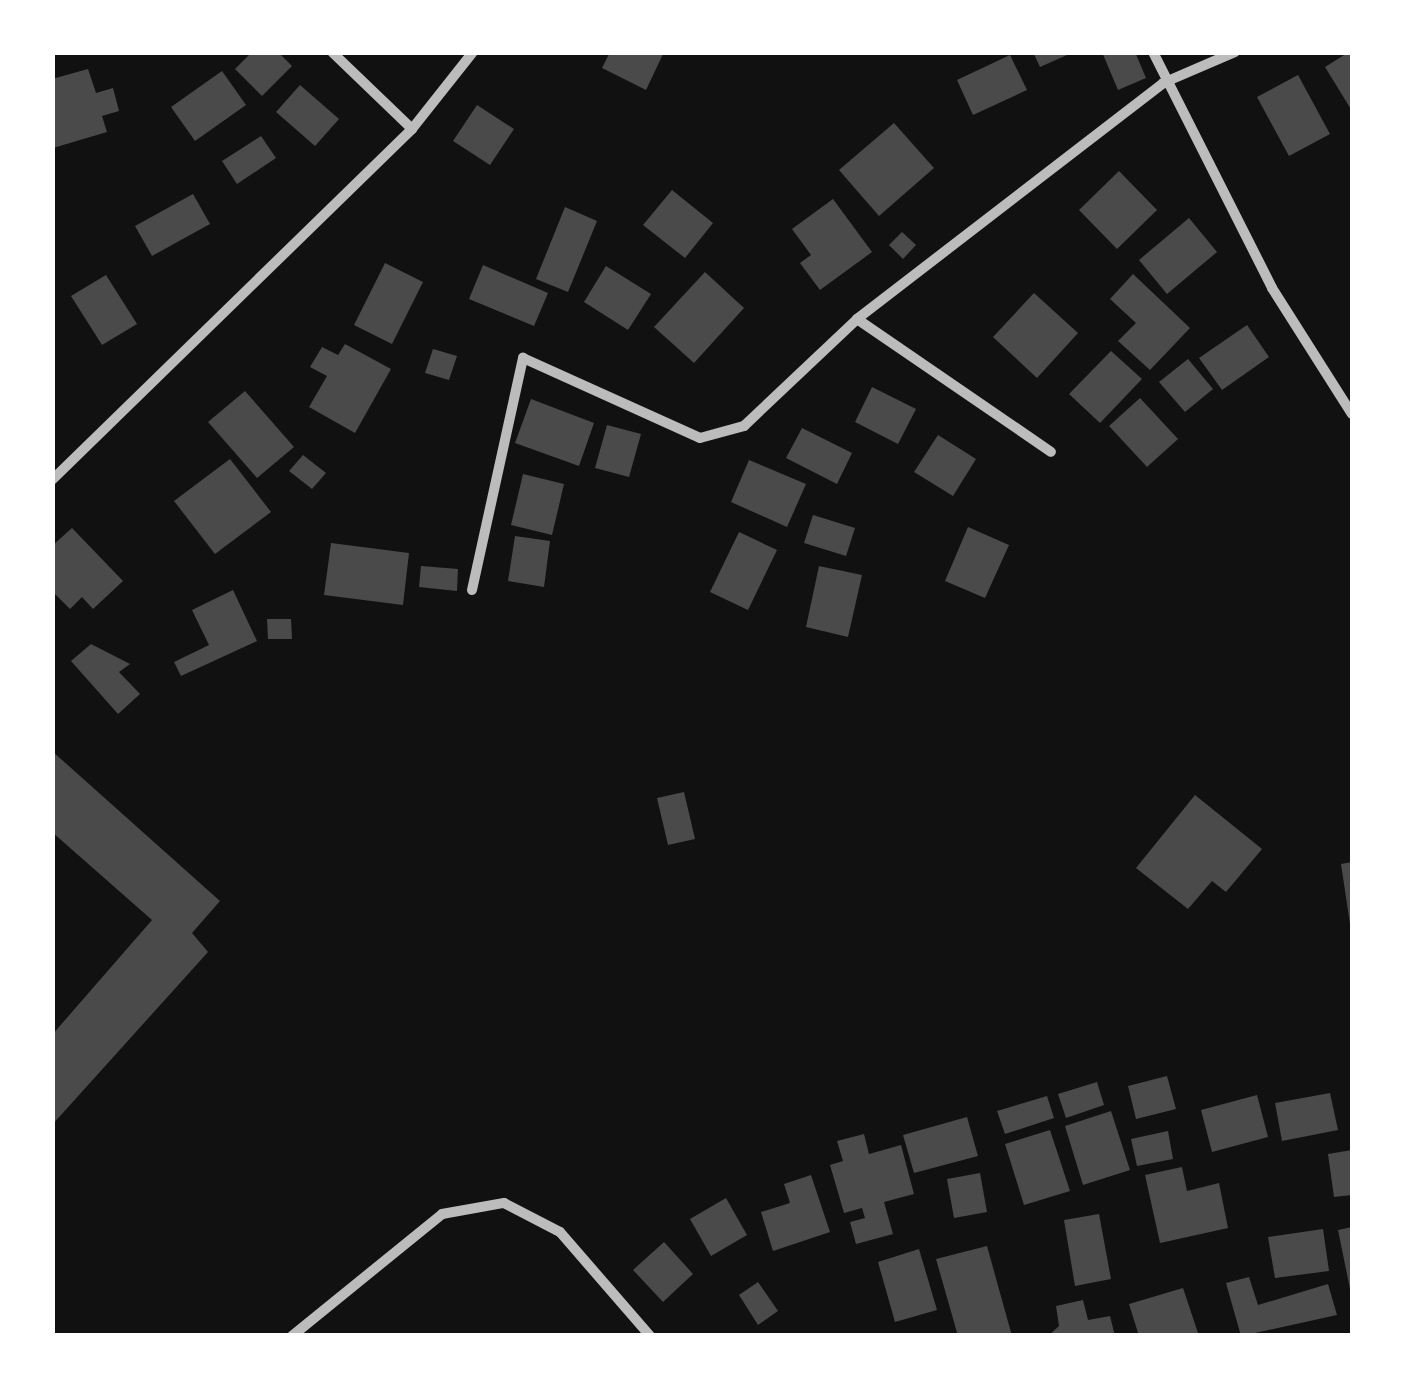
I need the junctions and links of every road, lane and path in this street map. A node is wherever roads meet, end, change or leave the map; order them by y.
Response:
1 (332, 52) edge
2 (473, 52) edge
3 (1152, 52) edge
4 (1235, 52) edge
5 (1163, 83) junction
6 (412, 129) junction
7 (857, 319) junction
8 (1352, 414) edge
9 (1051, 452) dead end
10 (52, 480) edge
11 (472, 590) dead end
12 (292, 1336) edge
13 (650, 1336) edge

1 - 6 street
2 - 6 street
3 - 5 street
4 - 5 street
5 - 7 street
5 - 8 street
6 - 10 street
7 - 9 street
7 - 11 street
12 - 13 street

